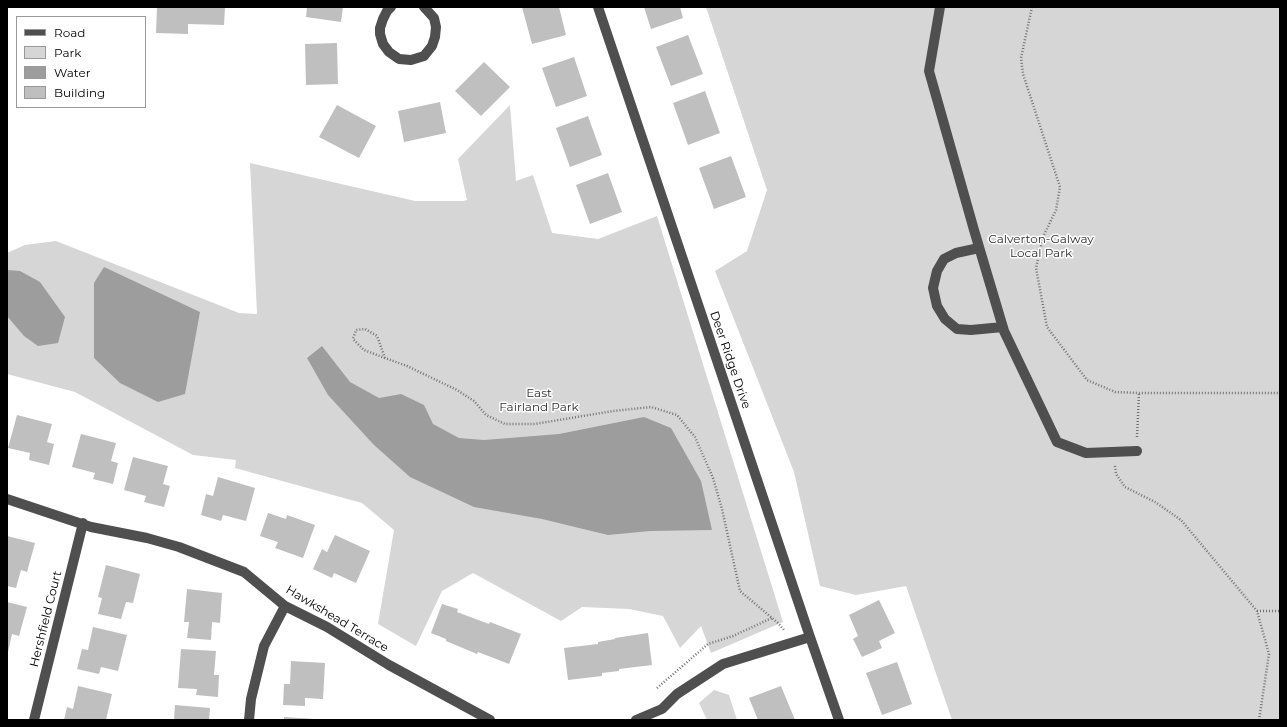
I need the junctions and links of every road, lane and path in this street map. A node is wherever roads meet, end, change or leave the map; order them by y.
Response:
1 (391, 7) edge
2 (424, 7) edge
3 (598, 7) edge
4 (940, 7) edge
5 (1032, 7) edge
6 (979, 248) junction
7 (1003, 327) junction
8 (385, 358) junction
9 (1139, 393) junction
10 (1280, 393) edge
11 (1137, 451) joint
12 (1113, 452) junction
13 (7, 499) edge
14 (83, 524) junction
15 (285, 606) junction
16 (1257, 611) junction
17 (1280, 611) edge
18 (772, 618) junction
19 (810, 637) junction
20 (794, 642) junction
21 (657, 688) dead end
22 (34, 720) edge
23 (249, 720) edge
24 (490, 720) edge
25 (636, 720) edge
26 (839, 720) edge
27 (1259, 720) edge

1 - 2 street
3 - 19 street, Deer Ridge Drive
4 - 6 street
5 - 9 path
6 - 7 street
6 - 7 street
7 - 12 street
8 - 8 path
8 - 18 path
9 - 10 path
9 - 11 path
11 - 12 street
12 - 16 path
13 - 14 street, Hawkshead Terrace
14 - 15 street, Hawkshead Terrace
14 - 22 street, Hershfield Court
15 - 23 street
15 - 24 street, Hawkshead Terrace
16 - 17 path
16 - 27 path
18 - 20 path
18 - 21 path
19 - 20 street
19 - 26 street, Deer Ridge Drive
20 - 25 street

